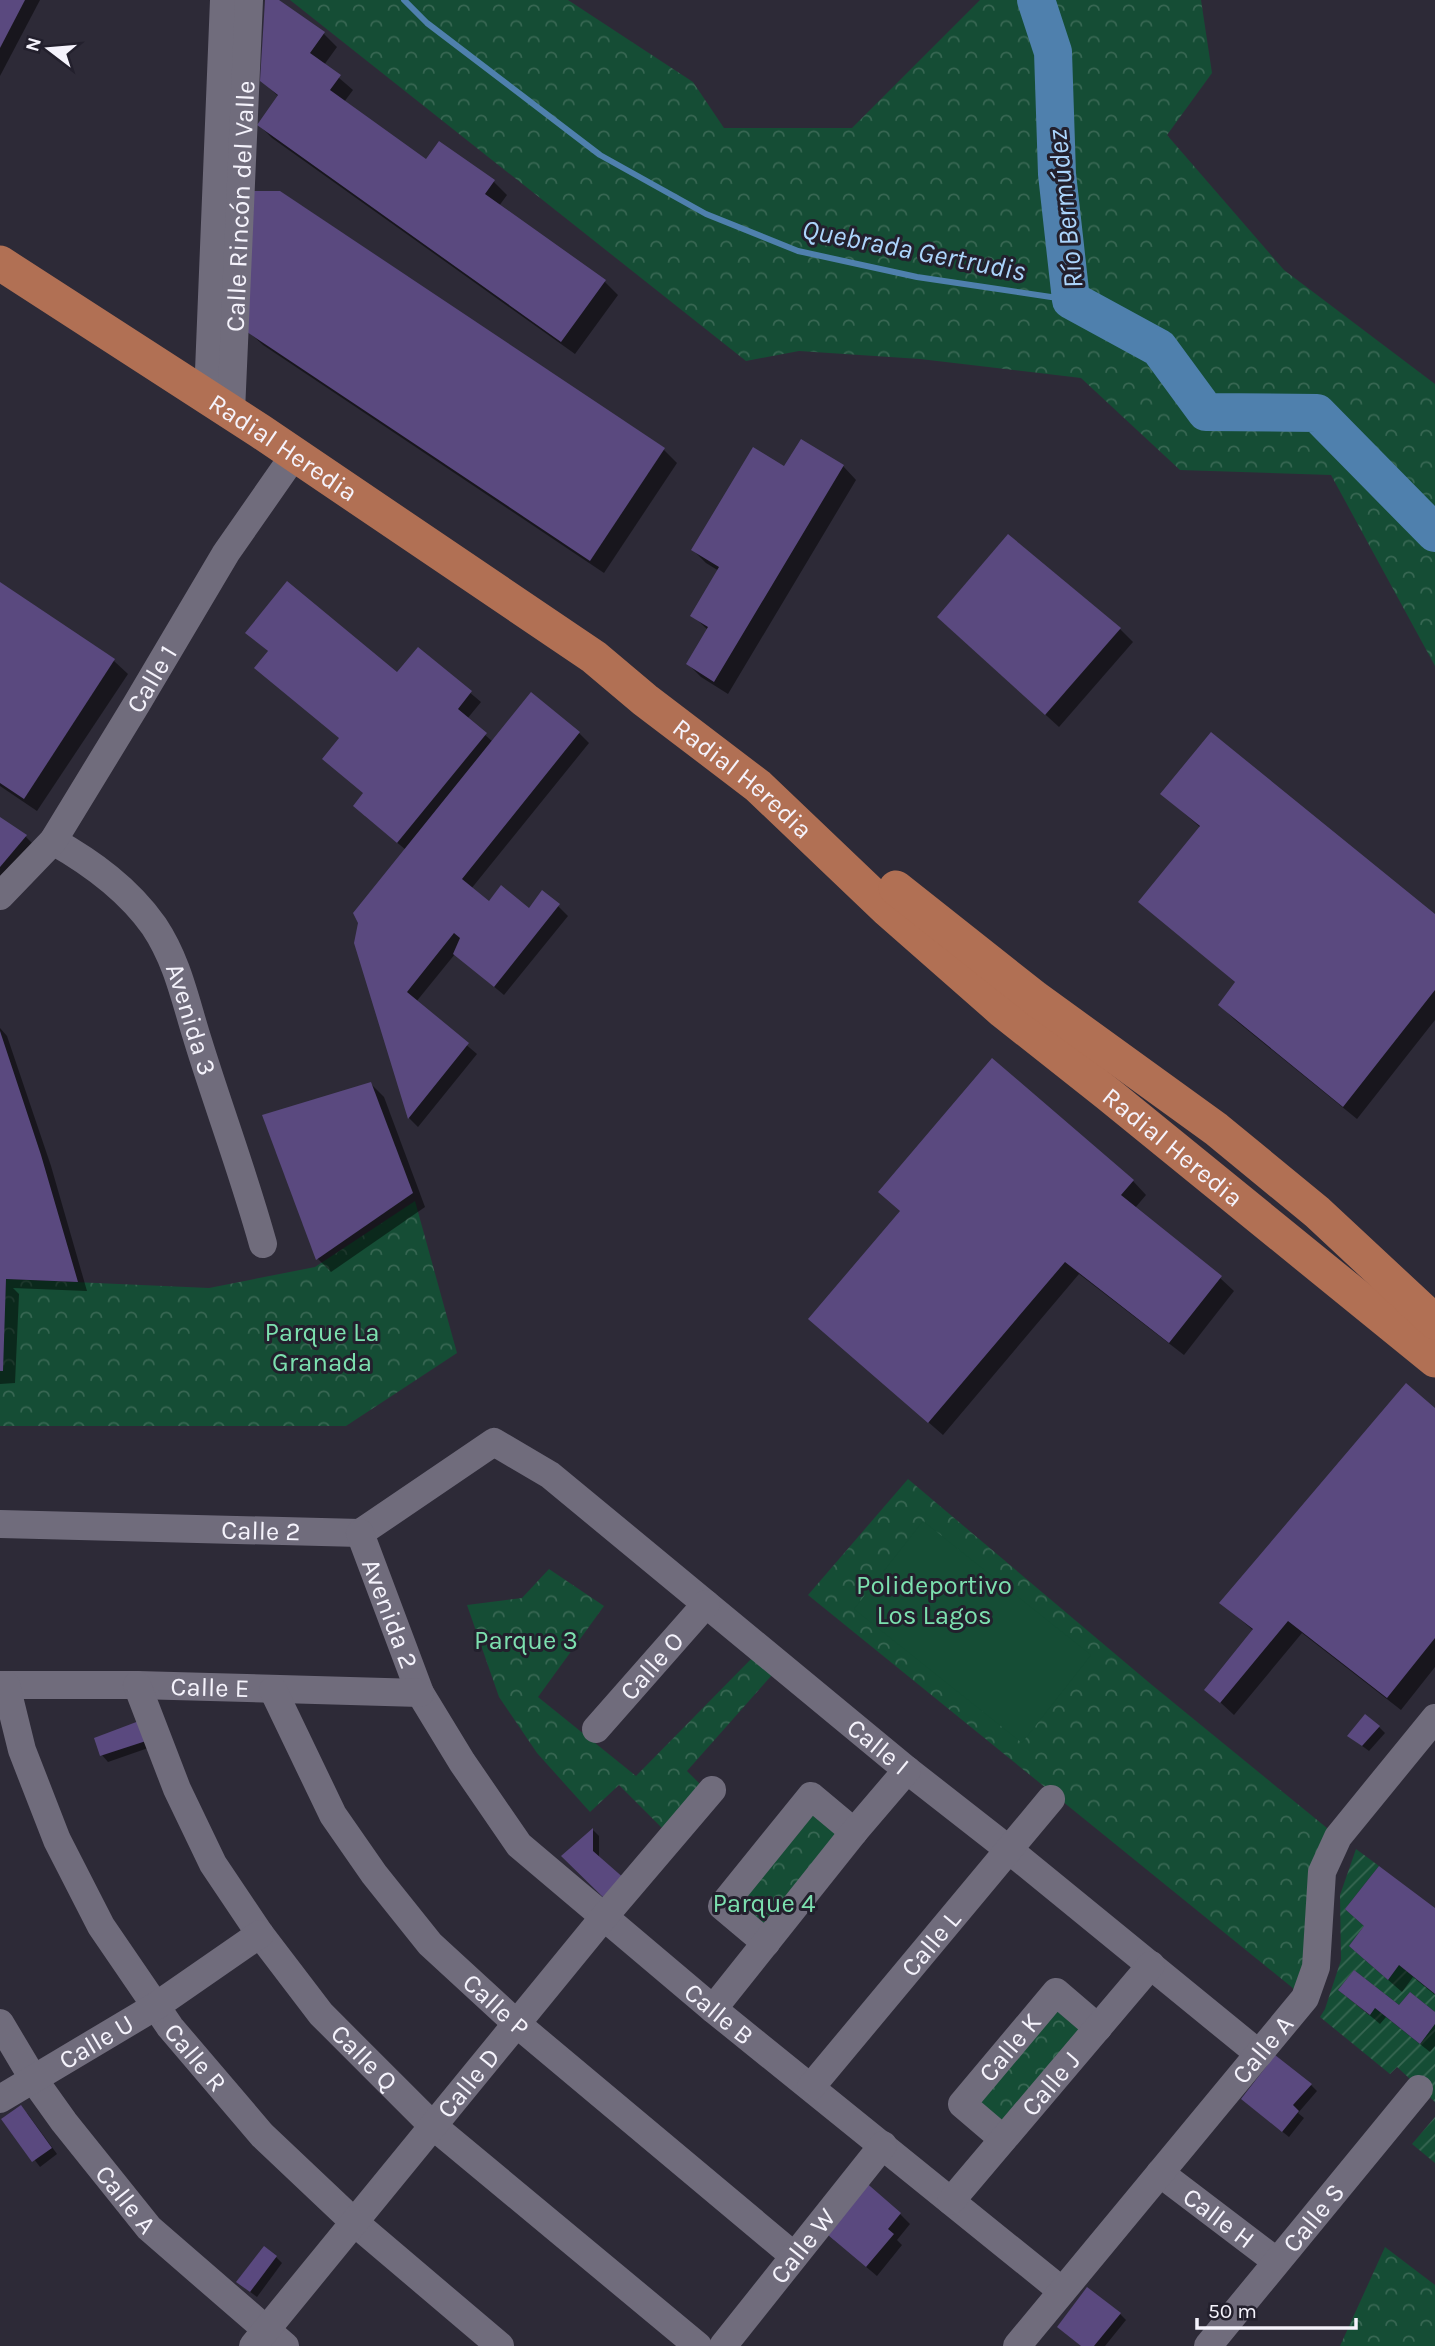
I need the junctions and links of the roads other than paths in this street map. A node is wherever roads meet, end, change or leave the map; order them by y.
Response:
1 (224, 0) edge
2 (249, 0) edge
3 (0, 263) edge
4 (219, 404) junction
5 (295, 454) junction
6 (758, 786) junction
7 (53, 841) junction
8 (0, 896) edge
9 (1003, 1011) junction
10 (1311, 1207) junction
11 (263, 1244) dead end
12 (1435, 1322) edge
13 (1435, 1342) edge
14 (1435, 1360) edge
15 (0, 1524) edge
16 (360, 1533) junction
17 (706, 1604) junction
18 (3, 1685) edge
19 (137, 1685) junction
20 (272, 1690) junction
21 (420, 1693) junction
22 (1435, 1718) edge
23 (596, 1729) dead end
24 (908, 1770) junction
25 (712, 1790) dead end
26 (1051, 1799) dead end
27 (855, 1832) junction
28 (1008, 1849) junction
29 (603, 1918) junction
30 (260, 1934) junction
31 (766, 1942) junction
32 (1151, 1965) junction
33 (156, 2006) junction
34 (713, 2009) junction
35 (0, 2023) edge
36 (517, 2024) junction
37 (1098, 2028) junction
38 (1259, 2054) junction
39 (34, 2080) junction
40 (811, 2087) junction
41 (1419, 2089) dead end
42 (0, 2099) edge
43 (432, 2125) junction
44 (1003, 2139) junction
45 (883, 2145) junction
46 (1160, 2173) junction
47 (951, 2201) junction
48 (354, 2222) junction
49 (794, 2256) junction
50 (1276, 2261) junction
51 (1062, 2291) junction
52 (268, 2341) edge
53 (500, 2346) edge
54 (698, 2346) edge
55 (723, 2346) edge
56 (1017, 2346) edge
57 (1208, 2346) edge

1 - 4 street, Calle Rincón del Valle
2 - 4 street, Calle Rincón del Valle
3 - 4 main road, Radial Heredia
4 - 5 main road, Radial Heredia
5 - 6 main road, Radial Heredia
5 - 7 street, Calle 1
6 - 9 main road, Radial Heredia
6 - 10 main road
7 - 8 street, Calle 1
7 - 11 street, Avenida 3
9 - 10 main road
9 - 14 main road, Radial Heredia
10 - 12 main road
10 - 13 main road
15 - 16 street, Calle 2
16 - 17 street, Calle I
16 - 21 street, Avenida 2
17 - 23 street, Calle O
17 - 24 street, Calle I
18 - 19 street, Calle E
18 - 33 street, Calle R
19 - 20 street, Calle E
19 - 30 street, Calle Q
20 - 21 street, Calle E
20 - 36 street, Calle P
21 - 29 street, Calle B
22 - 38 street, Calle A
24 - 27 street
24 - 28 street, Calle I
25 - 29 street, Calle D
26 - 28 street, Calle L
27 - 31 street
27 - 31 street
28 - 32 street, Calle I
28 - 40 street, Calle L
29 - 34 street, Calle B
29 - 36 street, Calle D
30 - 33 street, Calle U
30 - 43 street, Calle Q
31 - 34 street
32 - 37 street, Calle J
32 - 38 street, Calle I
33 - 39 street, Calle U
33 - 48 street, Calle R
34 - 40 street, Calle B
35 - 39 street, Calle A
36 - 43 street, Calle D
36 - 49 street, Calle P
37 - 44 street, Calle J
37 - 44 street, Calle K
38 - 46 street, Calle A
39 - 42 street, Calle U
39 - 52 street, Calle A
40 - 45 street, Calle B
41 - 50 street, Calle S
43 - 48 street, Calle D
43 - 54 street, Calle Q
44 - 47 street, Calle J
45 - 47 street, Calle B
45 - 49 street, Calle W
46 - 50 street, Calle H
46 - 51 street, Calle A
47 - 51 street, Calle B
48 - 52 street, Calle D
48 - 53 street, Calle R
49 - 55 street, Calle W
50 - 57 street, Calle S
51 - 56 street, Calle A

